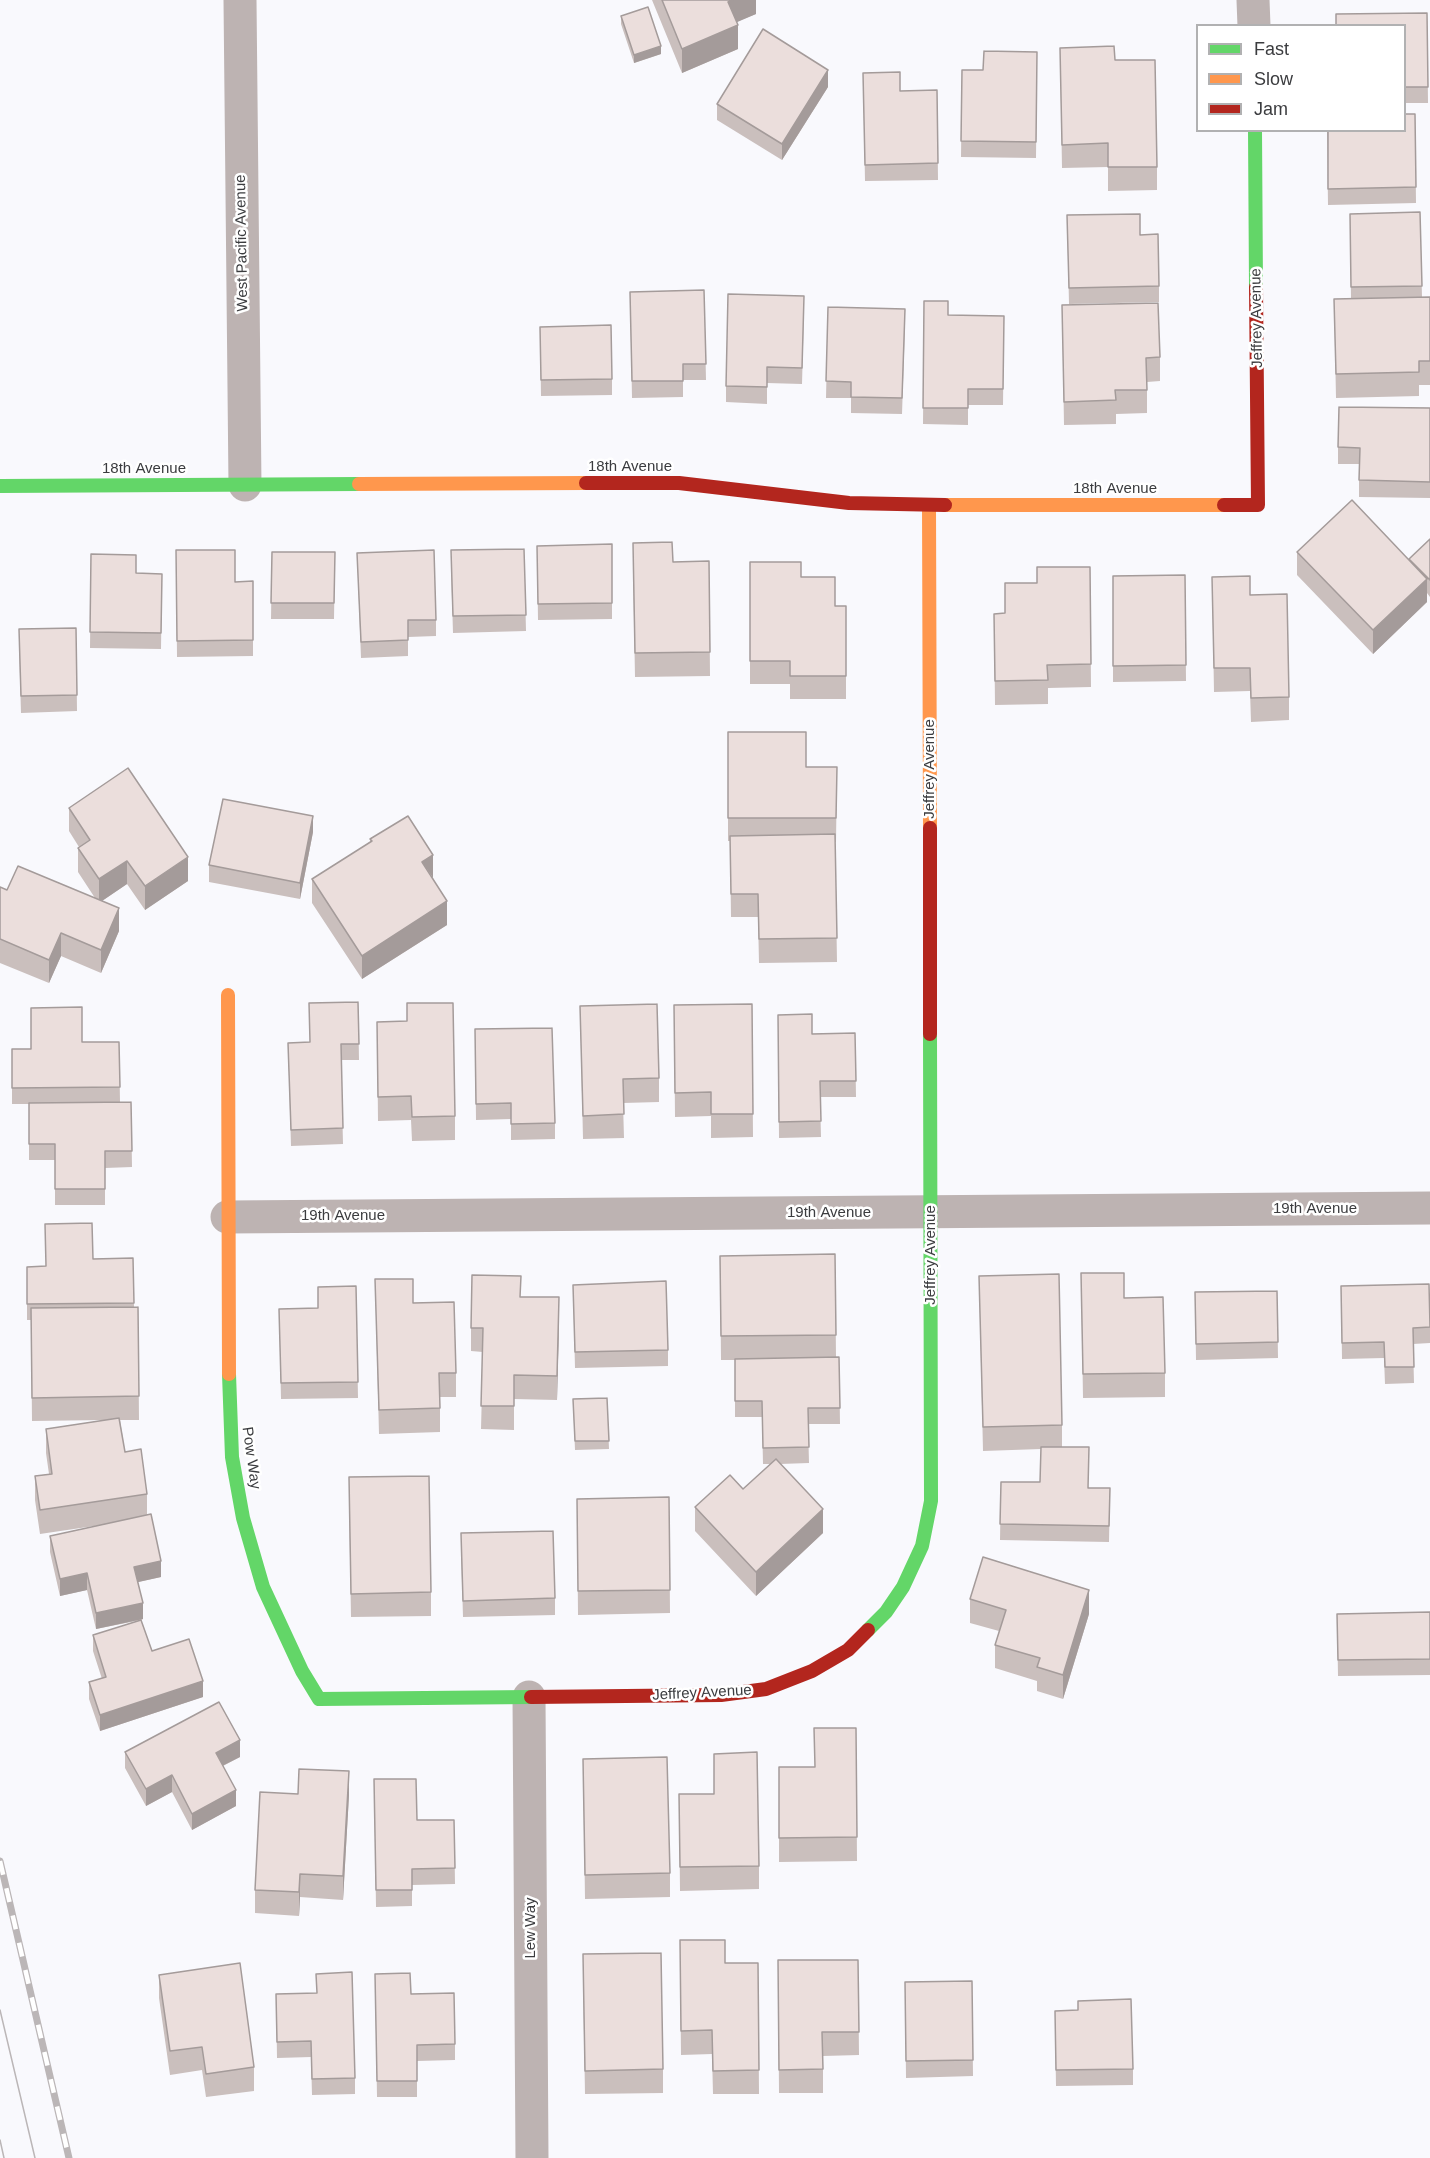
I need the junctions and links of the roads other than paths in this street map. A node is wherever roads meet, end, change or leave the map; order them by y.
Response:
1 (240, 0) edge
2 (1253, 0) edge
3 (1254, 24) edge
4 (1255, 132) edge
5 (245, 485) junction
6 (0, 486) edge
7 (928, 505) junction
8 (1258, 505) joint
9 (228, 995) dead end
10 (1430, 1208) edge
11 (931, 1212) junction
12 (227, 1217) junction
13 (529, 1697) junction
14 (532, 2158) edge

1 - 5 street, West Pacific Avenue
2 - 3 street
4 - 8 street, Jeffrey Avenue
5 - 6 street, 18th Avenue
5 - 7 street, 18th Avenue
7 - 8 street, 18th Avenue
7 - 11 street, Jeffrey Avenue
9 - 12 street, Pow Way
10 - 11 street, 19th Avenue
11 - 12 street, 19th Avenue
11 - 13 street, Jeffrey Avenue
12 - 13 street, Pow Way
13 - 14 street, Lew Way

